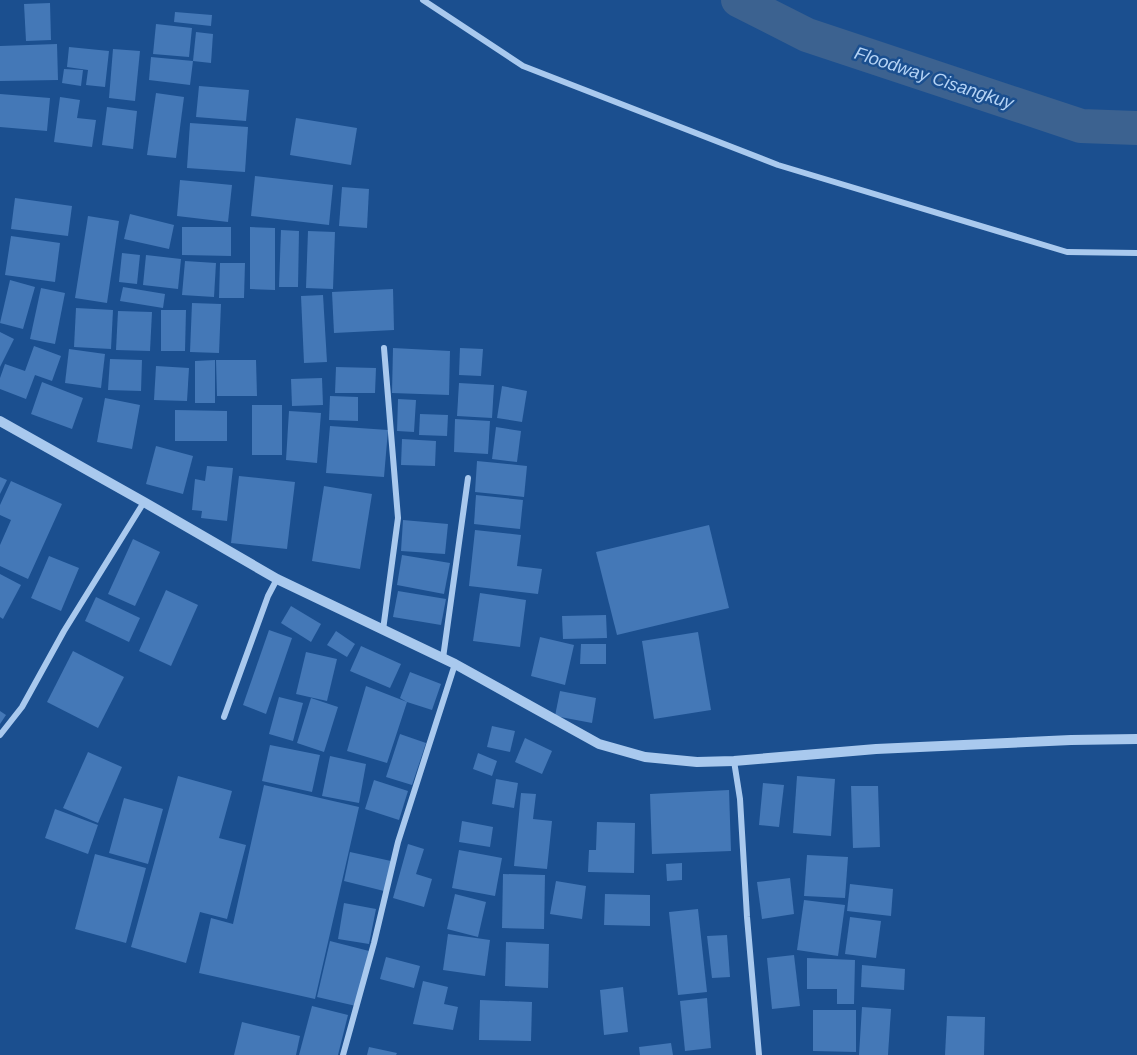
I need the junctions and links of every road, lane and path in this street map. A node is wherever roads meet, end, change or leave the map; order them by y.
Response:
1 (423, 0) edge
2 (1137, 253) edge
3 (384, 348) dead end
4 (0, 421) edge
5 (468, 478) dead end
6 (144, 502) junction
7 (277, 579) junction
8 (383, 630) junction
9 (442, 658) junction
10 (455, 664) junction
11 (224, 717) dead end
12 (0, 735) edge
13 (1137, 739) edge
14 (734, 761) junction
15 (343, 1055) edge
16 (759, 1055) edge

1 - 2 street
3 - 8 street
4 - 6 street
5 - 9 street
6 - 7 street
6 - 12 street
7 - 8 street
7 - 11 street
8 - 9 street
9 - 10 street
10 - 14 street
10 - 15 street
13 - 14 street
14 - 16 street

